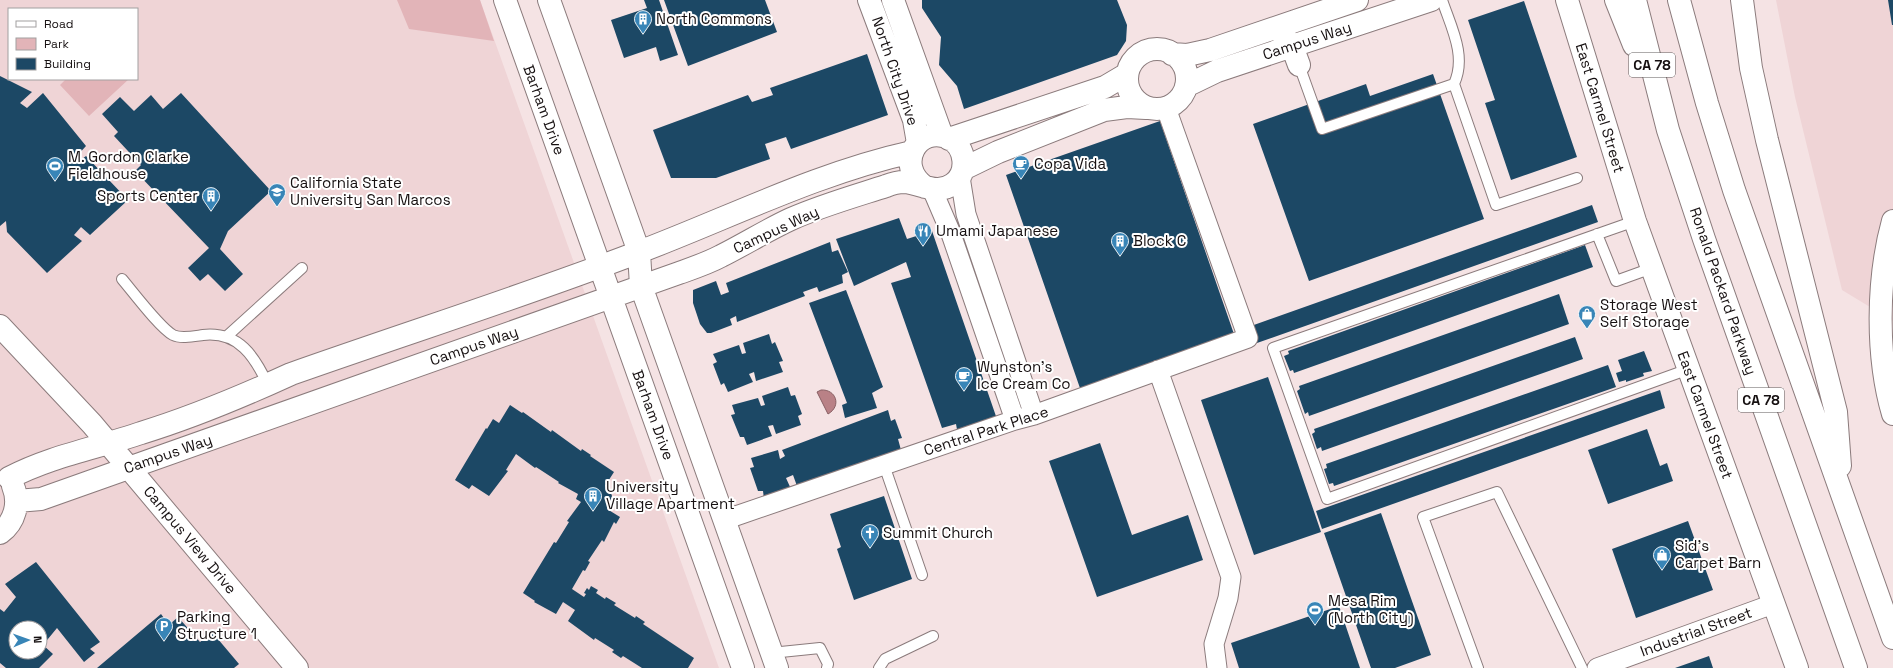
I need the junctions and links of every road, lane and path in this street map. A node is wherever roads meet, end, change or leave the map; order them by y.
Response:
1 (505, 0) edge
2 (549, 0) edge
3 (869, 0) edge
4 (893, 0) edge
5 (1357, 0) edge
6 (1431, 0) edge
7 (1442, 0) edge
8 (1567, 0) edge
9 (1616, 0) edge
10 (1635, 0) edge
11 (1679, 0) edge
12 (1742, 0) edge
13 (1271, 29) junction
14 (1172, 54) junction
15 (1295, 55) junction
16 (1127, 74) junction
17 (1454, 84) junction
18 (1186, 86) junction
19 (1156, 108) junction
20 (1668, 130) junction
21 (945, 137) junction
22 (915, 148) junction
23 (961, 173) junction
24 (1577, 178) dead end
25 (929, 188) junction
26 (1635, 221) junction
27 (1893, 221) edge
28 (1597, 234) junction
29 (639, 252) junction
30 (600, 266) junction
31 (302, 268) dead end
32 (1652, 268) junction
33 (122, 279) dead end
34 (641, 286) junction
35 (611, 298) junction
36 (0, 326) edge
37 (226, 337) junction
38 (1689, 369) junction
39 (1158, 370) junction
40 (268, 385) junction
41 (1893, 414) edge
42 (1034, 415) junction
43 (1015, 420) junction
44 (108, 443) junction
45 (884, 465) junction
46 (130, 468) junction
47 (4, 474) edge
48 (1842, 493) junction
49 (17, 500) junction
50 (721, 511) junction
51 (0, 533) edge
52 (922, 575) dead end
53 (1774, 604) junction
54 (933, 636) dead end
55 (1893, 638) edge
56 (774, 660) edge
57 (297, 668) edge
58 (742, 668) edge
59 (827, 668) edge
60 (879, 668) edge
61 (1217, 668) edge
62 (1478, 668) edge
63 (1582, 668) edge
64 (1597, 668) edge
65 (1797, 668) edge
66 (1856, 668) edge

1 - 30 main road, Barham Drive
2 - 29 main road
3 - 22 main road, North City Drive
4 - 21 main road, North City Drive
5 - 13 main road, Campus Way
6 - 15 main road, Campus Way
7 - 17 lane
8 - 26 main road, East Carmel Street
9 - 20 main road
10 - 20 main road, Ronald Packard Parkway / CA 78
11 - 48 main road, CA 78
12 - 48 main road
13 - 14 main road, Campus Way
13 - 15 main road
14 - 16 main road, Campus Way
14 - 18 main road
15 - 17 lane
15 - 18 main road, Campus Way
16 - 19 main road
16 - 21 main road, Campus Way
17 - 24 lane
18 - 19 main road
19 - 23 main road, Campus Way
19 - 39 street, Central Park Place
20 - 66 main road, Ronald Packard Parkway / CA 78
21 - 22 main road, Campus Way
21 - 23 main road
22 - 25 main road
22 - 29 main road, Campus Way
23 - 25 main road, Campus Way
23 - 42 street
25 - 34 main road, Campus Way
25 - 43 street
26 - 28 lane
26 - 32 main road, East Carmel Street
27 - 41 main road
28 - 32 lane
28 - 38 lane
29 - 30 main road, Campus Way
29 - 34 main road, Barham Drive
30 - 35 main road, Barham Drive
30 - 40 main road, Campus Way
31 - 37 lane
32 - 38 main road, East Carmel Street
33 - 37 lane
34 - 35 main road, Campus Way
34 - 50 main road, Barham Drive
35 - 46 main road, Campus Way
35 - 58 main road, Barham Drive
36 - 44 main road, Campus View Drive
37 - 40 lane
38 - 53 main road, East Carmel Street
39 - 42 street, Central Park Place
39 - 61 street
40 - 44 main road, Campus Way
42 - 43 street, Central Park Place
43 - 45 street, Central Park Place
44 - 46 main road, Campus View Drive
44 - 47 main road, Campus Way
45 - 50 street, Central Park Place
45 - 52 lane
46 - 49 main road, Campus Way
46 - 57 main road, Campus View Drive
47 - 49 main road
48 - 55 main road, CA 78
49 - 51 main road
50 - 56 main road, Barham Drive
53 - 64 street, Industrial Street
53 - 65 main road, East Carmel Street
54 - 60 lane
56 - 59 lane
62 - 63 lane

